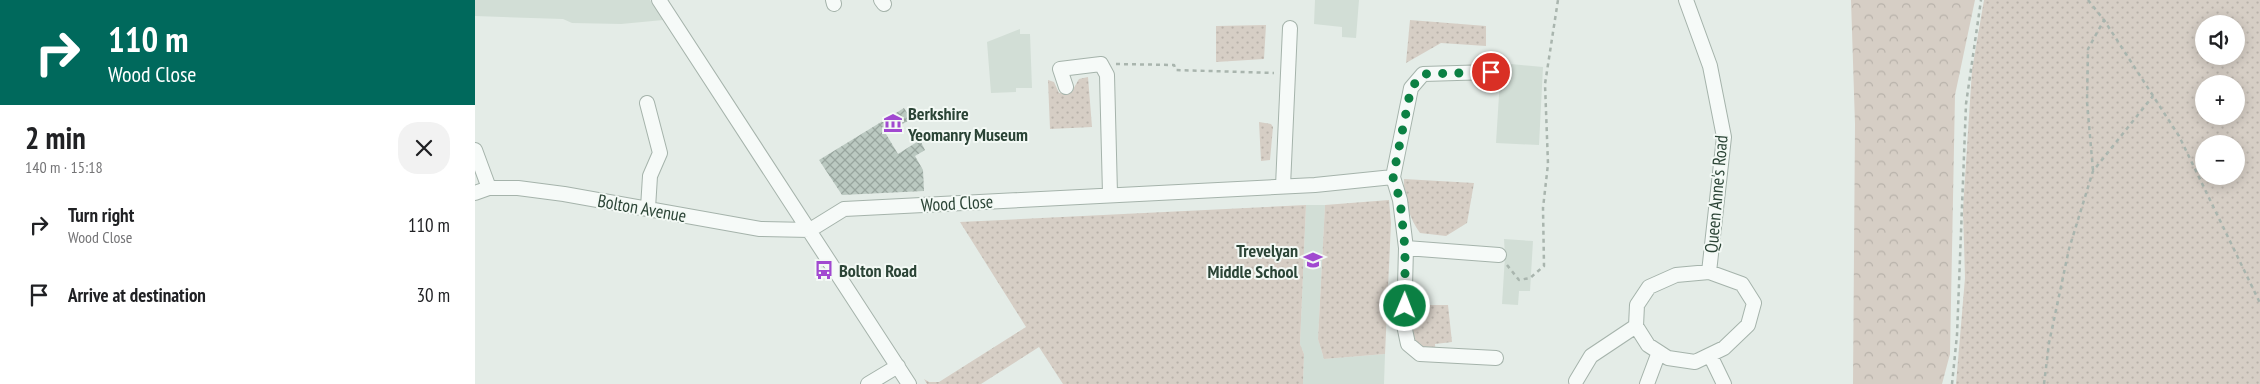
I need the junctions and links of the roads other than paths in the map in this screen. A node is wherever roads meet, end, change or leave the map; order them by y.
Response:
1 (659, 0) edge
2 (1686, 0) edge
3 (1290, 28) dead end
4 (1491, 72) dead end
5 (1067, 87) dead end
6 (647, 103) dead end
7 (475, 150) edge
8 (1393, 177) junction
9 (1283, 186) junction
10 (489, 188) junction
11 (475, 193) edge
12 (1111, 194) junction
13 (648, 208) junction
14 (810, 230) junction
15 (1405, 248) junction
16 (1499, 255) road end
17 (1709, 272) junction
18 (1636, 326) junction
19 (1659, 352) junction
20 (1710, 355) junction
21 (1496, 358) dead end
22 (898, 366) junction
23 (1576, 382) dead end
24 (867, 384) edge
25 (909, 384) edge
26 (1647, 384) edge
27 (1724, 384) edge

1 - 14 street
2 - 17 street, Queen Anne's Road
3 - 9 street
4 - 8 street
5 - 12 street
6 - 13 street
7 - 10 street
8 - 9 street, Wood Close
8 - 15 street
9 - 12 street, Wood Close
10 - 11 street, Bolton Avenue
10 - 13 street, Bolton Avenue
12 - 14 street, Wood Close
13 - 14 street, Bolton Avenue
14 - 22 street
15 - 16 street
15 - 21 street
17 - 18 street, Queen Anne's Road
17 - 20 street, Queen Anne's Road
18 - 19 street, Queen Anne's Road
18 - 23 street
19 - 20 street, Queen Anne's Road
19 - 26 street
20 - 27 street
22 - 24 street
22 - 25 street

